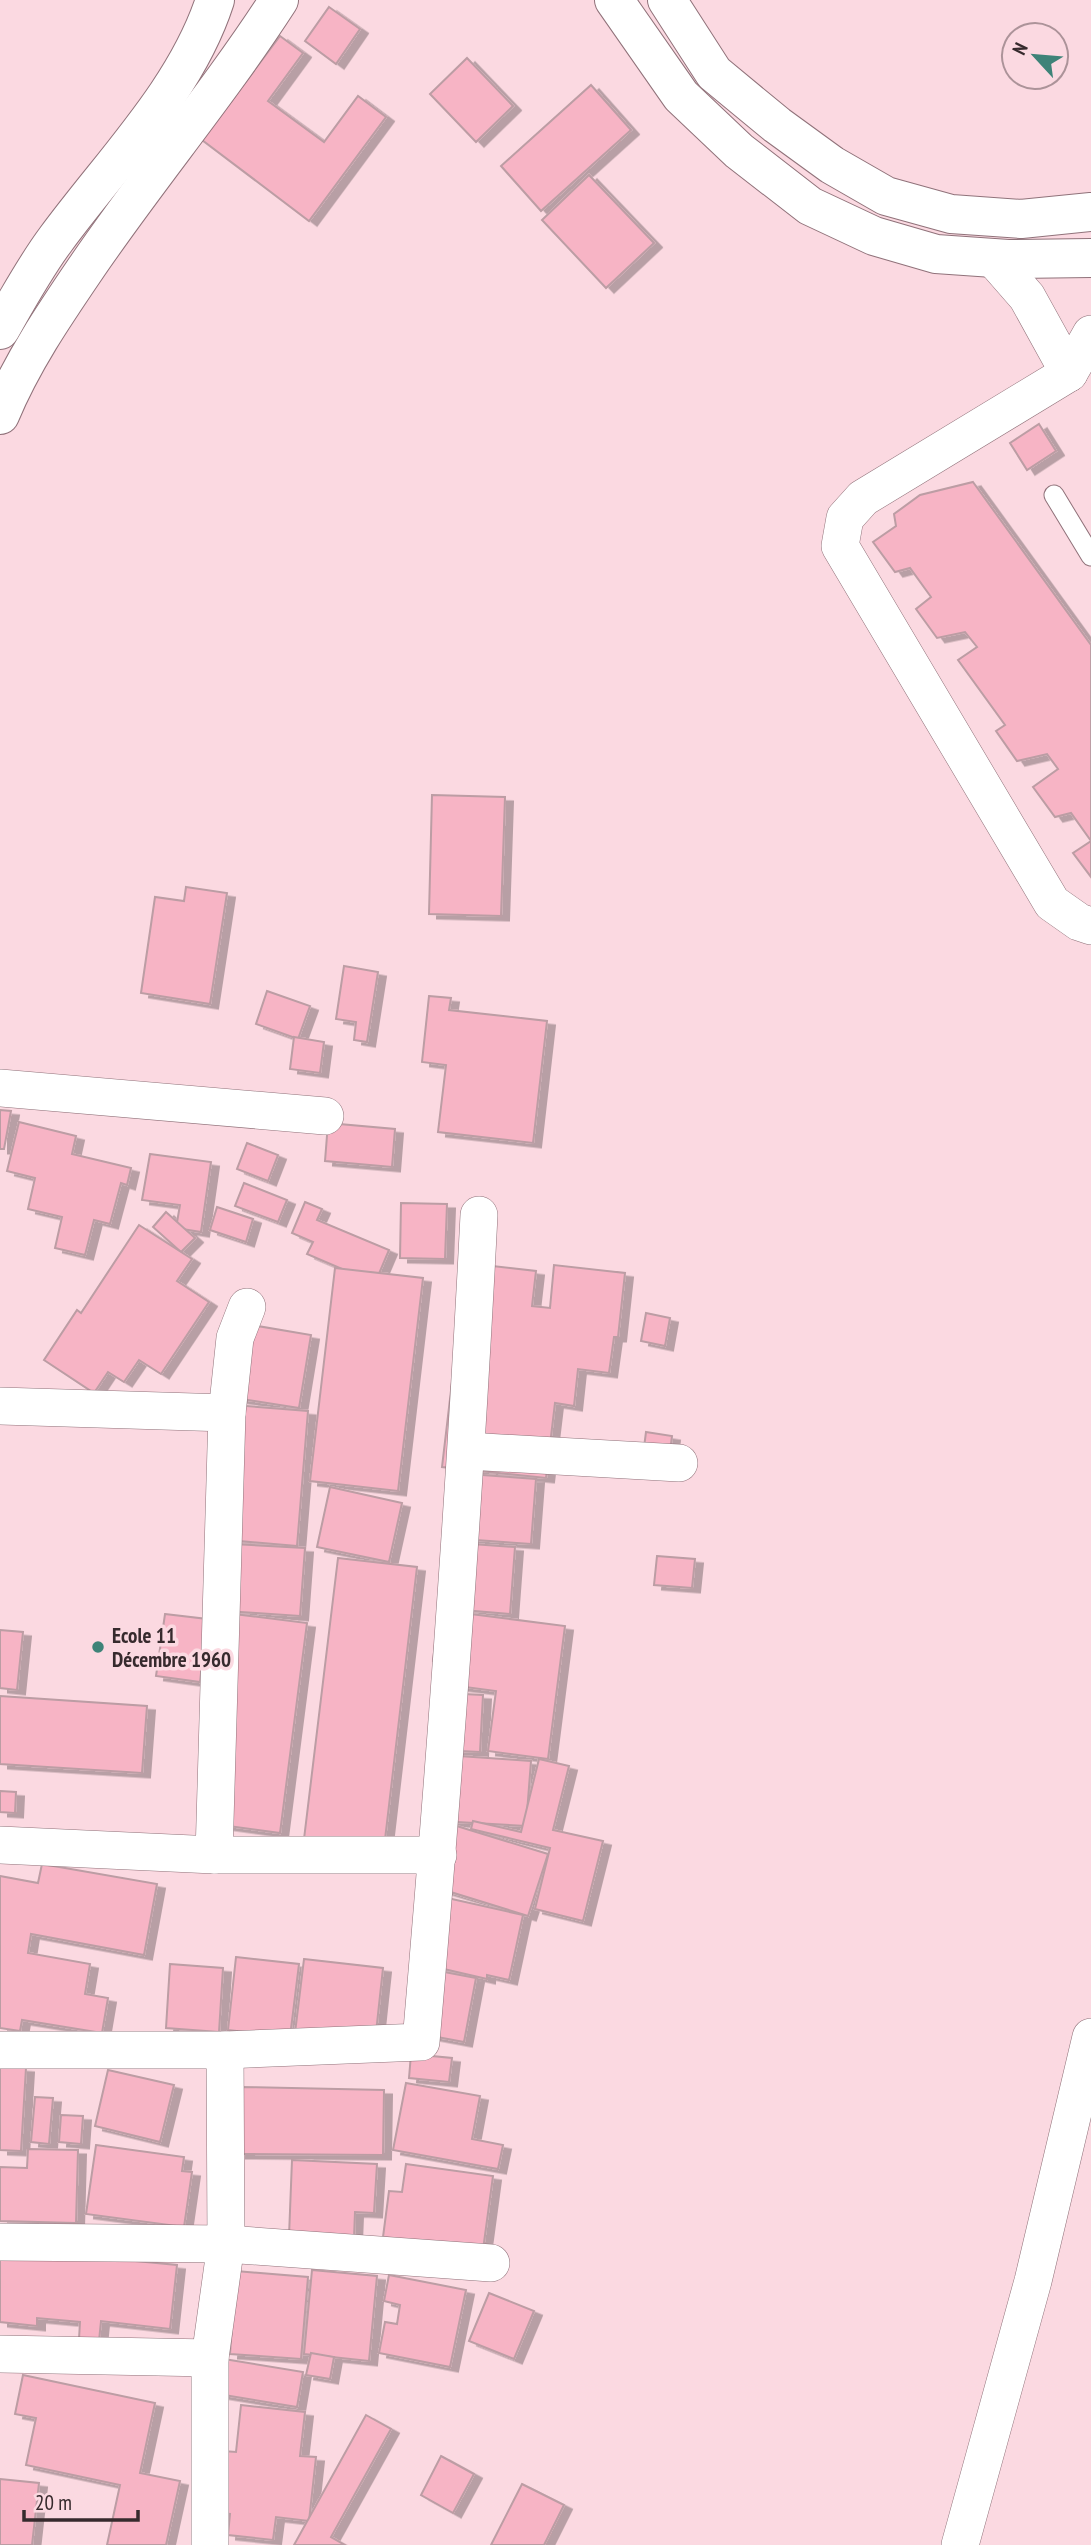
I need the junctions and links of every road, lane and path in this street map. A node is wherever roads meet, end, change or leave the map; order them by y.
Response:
1 (215, 0) edge
2 (279, 0) edge
3 (614, 0) edge
4 (667, 0) edge
5 (1091, 212) edge
6 (993, 258) junction
7 (1091, 258) edge
8 (0, 330) edge
9 (1082, 360) edge
10 (0, 415) edge
11 (1054, 495) dead end
12 (1091, 556) edge
13 (1091, 926) edge
14 (0, 1088) edge
15 (325, 1116) dead end
16 (479, 1215) dead end
17 (247, 1307) dead end
18 (0, 1406) edge
19 (227, 1413) junction
20 (467, 1451) junction
21 (679, 1463) dead end
22 (0, 1845) edge
23 (214, 1855) junction
24 (438, 1855) junction
25 (1091, 2037) edge
26 (0, 2050) edge
27 (225, 2050) junction
28 (0, 2242) edge
29 (226, 2244) junction
30 (491, 2263) dead end
31 (0, 2354) edge
32 (210, 2358) junction
33 (210, 2545) edge
34 (960, 2545) edge

1 - 8 main road
2 - 10 main road
3 - 6 main road
4 - 5 main road
6 - 7 main road
6 - 9 street
9 - 13 street
11 - 12 lane
14 - 15 street
16 - 20 street
17 - 19 street
18 - 19 street
19 - 23 street
20 - 21 street
20 - 24 street
22 - 23 street
23 - 24 street
24 - 27 street
25 - 34 street
26 - 27 street
27 - 29 street
28 - 29 street
29 - 30 street
29 - 32 street
31 - 32 street
32 - 33 street

